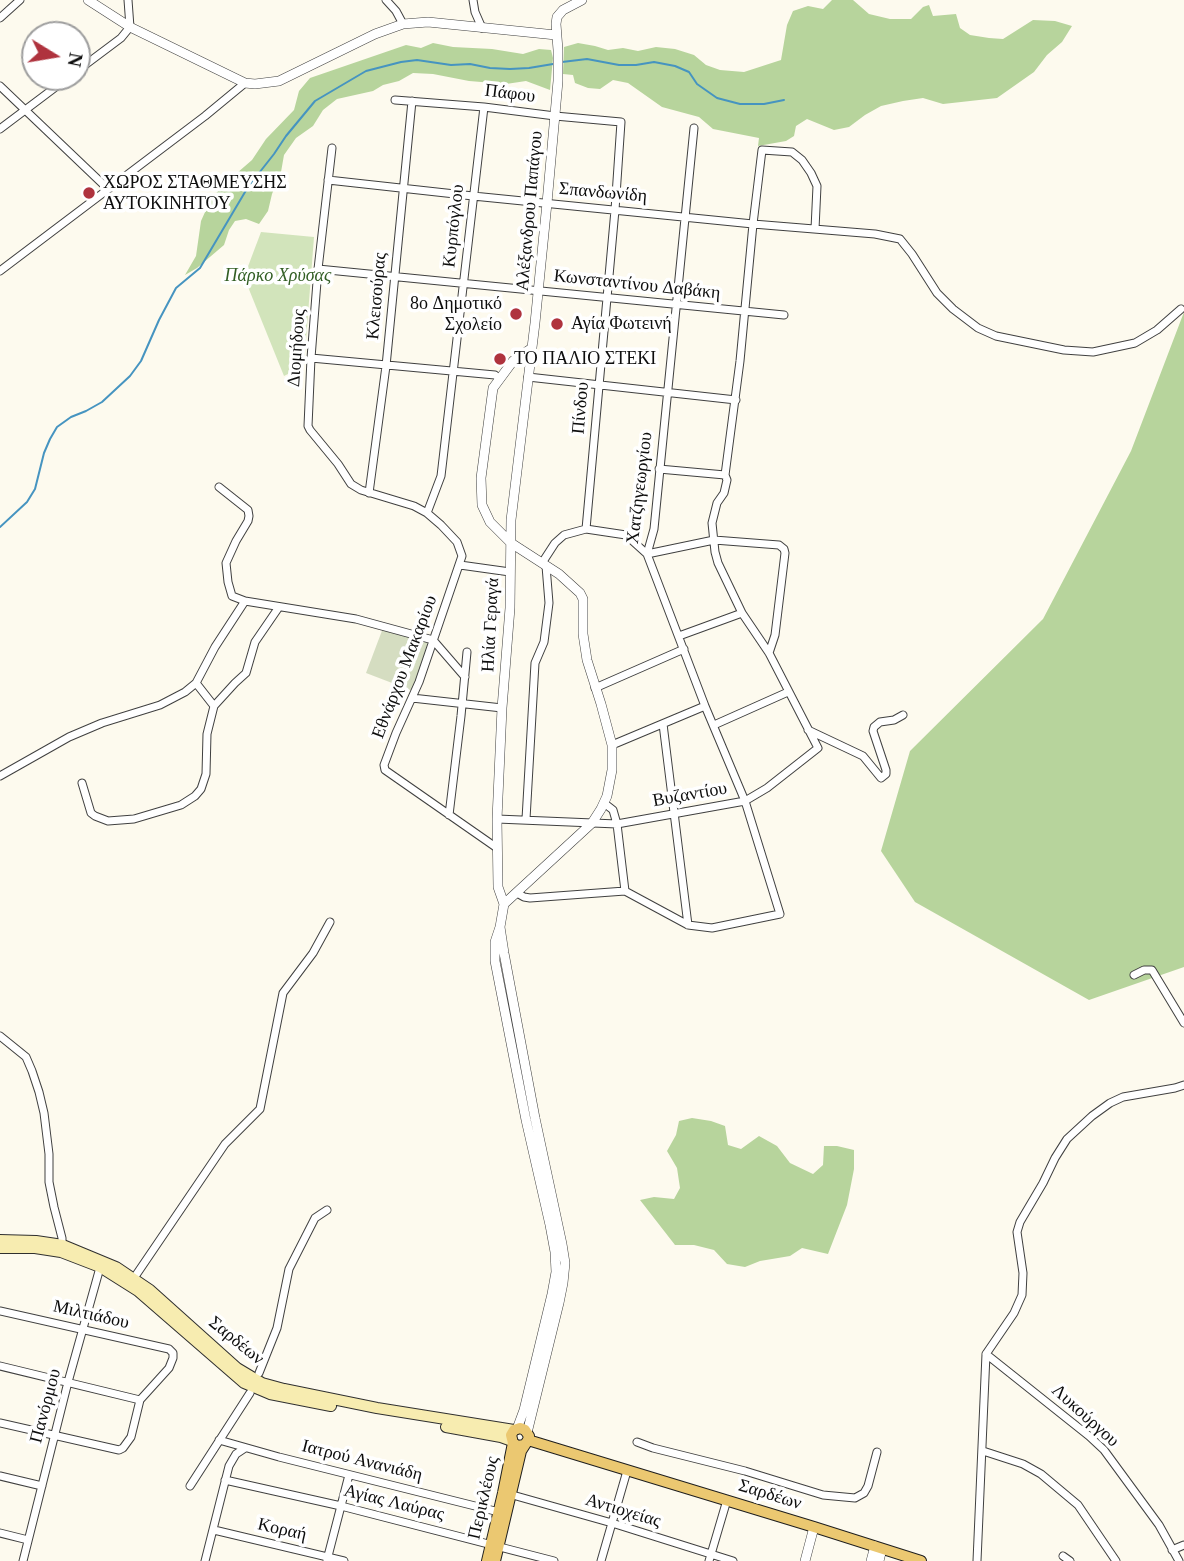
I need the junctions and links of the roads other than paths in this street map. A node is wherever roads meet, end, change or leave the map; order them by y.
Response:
1 (20, 0) edge
2 (88, 0) edge
3 (128, 0) edge
4 (386, 0) edge
5 (473, 0) edge
6 (582, 0) edge
7 (0, 18) edge
8 (402, 24) junction
9 (130, 27) junction
10 (482, 28) junction
11 (556, 36) junction
12 (91, 60) edge
13 (245, 83) junction
14 (0, 86) edge
15 (50, 91) edge
16 (396, 100) dead end
17 (412, 101) junction
18 (485, 107) junction
19 (25, 110) junction
20 (555, 116) junction
21 (621, 122) joint
22 (694, 128) dead end
23 (0, 129) edge
24 (332, 148) dead end
25 (328, 180) junction
26 (402, 188) junction
27 (108, 189) junction
28 (473, 197) junction
29 (547, 204) junction
30 (615, 210) junction
31 (685, 216) junction
32 (753, 224) junction
33 (815, 229) junction
34 (318, 269) junction
35 (0, 271) edge
36 (394, 277) junction
37 (464, 283) junction
38 (539, 290) junction
39 (606, 298) junction
40 (676, 305) junction
41 (1181, 309) dead end
42 (745, 312) junction
43 (784, 315) dead end
44 (531, 348) junction
45 (311, 358) junction
46 (386, 366) junction
47 (455, 372) junction
48 (528, 377) junction
49 (499, 378) junction
50 (598, 386) junction
51 (667, 393) junction
52 (736, 400) junction
53 (659, 469) junction
54 (725, 475) junction
55 (219, 487) dead end
56 (369, 493) junction
57 (427, 513) junction
58 (586, 529) junction
59 (714, 540) junction
60 (511, 543) junction
61 (648, 554) junction
62 (544, 564) junction
63 (460, 565) junction
64 (510, 572) junction
65 (245, 601) junction
66 (279, 607) junction
67 (742, 613) junction
68 (679, 636) junction
69 (433, 640) junction
70 (684, 649) junction
71 (467, 652) dead end
72 (769, 653) junction
73 (464, 677) junction
74 (196, 682) junction
75 (595, 688) junction
76 (789, 692) junction
77 (412, 698) junction
78 (462, 704) junction
79 (214, 706) junction
80 (705, 706) junction
81 (502, 709) junction
82 (903, 715) dead end
83 (663, 724) junction
84 (714, 725) junction
85 (808, 730) junction
86 (612, 745) junction
87 (0, 776) edge
88 (82, 783) dead end
89 (745, 801) junction
90 (604, 803) junction
91 (673, 814) junction
92 (449, 815) junction
93 (497, 819) junction
94 (526, 819) junction
95 (592, 823) junction
96 (617, 824) junction
97 (497, 848) junction
98 (625, 891) junction
99 (517, 893) junction
100 (504, 904) junction
101 (330, 922) dead end
102 (688, 925) junction
103 (1134, 975) dead end
104 (1184, 1023) edge
105 (0, 1036) edge
106 (1184, 1084) edge
107 (327, 1210) dead end
108 (0, 1240) edge
109 (0, 1248) edge
110 (62, 1248) junction
111 (101, 1264) junction
112 (134, 1278) junction
113 (0, 1311) edge
114 (83, 1329) junction
115 (986, 1354) junction
116 (0, 1366) edge
117 (259, 1373) dead end
118 (68, 1382) junction
119 (250, 1393) dead end
120 (140, 1400) junction
121 (0, 1423) edge
122 (55, 1436) junction
123 (519, 1437) junction
124 (219, 1440) junction
125 (637, 1441) dead end
126 (245, 1448) junction
127 (983, 1451) junction
128 (877, 1452) dead end
129 (627, 1471) junction
130 (349, 1475) junction
131 (0, 1476) edge
132 (225, 1480) junction
133 (42, 1486) junction
134 (190, 1486) dead end
135 (507, 1494) junction
136 (727, 1500) junction
137 (341, 1506) junction
138 (499, 1512) junction
139 (612, 1523) junction
140 (814, 1527) junction
141 (214, 1530) junction
142 (0, 1533) edge
143 (28, 1540) junction
144 (495, 1545) junction
145 (1184, 1545) edge
146 (878, 1547) junction
147 (1172, 1550) junction
148 (710, 1558) edge
149 (328, 1559) edge
150 (23, 1561) edge
151 (205, 1561) edge
152 (344, 1561) edge
153 (487, 1561) edge
154 (495, 1561) edge
155 (554, 1561) edge
156 (601, 1561) edge
157 (733, 1561) edge
158 (805, 1561) edge
159 (871, 1561) edge
160 (879, 1561) edge
161 (920, 1561) edge
162 (977, 1561) edge
163 (1115, 1561) edge
164 (1179, 1561) edge

1 - 7 street
2 - 9 street
3 - 9 street
4 - 8 street
5 - 10 street
6 - 11 street
8 - 10 street
8 - 13 street
9 - 12 street
9 - 13 street
10 - 11 street
11 - 20 street, Αλέξανδρου Παπάγου
13 - 27 street
14 - 19 street
15 - 19 street
16 - 17 street, Πάφου
17 - 18 street, Πάφου
17 - 26 street, Κλεισούρας
18 - 20 street, Πάφου
18 - 28 street, Κυρπόγλου
19 - 23 street
19 - 27 street
20 - 21 street, Πάφου
20 - 29 street, Αλέξανδρου Παπάγου
21 - 30 street, Πίνδου
22 - 31 street, Χατζηγεωργίου
24 - 25 street, Διομήδους
25 - 26 street, Σπανδωνίδη
25 - 34 street, Διομήδους
26 - 28 street, Σπανδωνίδη
26 - 36 street, Κλεισούρας
27 - 35 street
28 - 29 street, Σπανδωνίδη
28 - 37 street, Κυρπόγλου
29 - 30 street, Σπανδωνίδη
29 - 38 street, Αλέξανδρου Παπάγου
30 - 31 street, Σπανδωνίδη
30 - 39 street, Πίνδου
31 - 32 street, Σπανδωνίδη
31 - 40 street, Χατζηγεωργίου
32 - 33 street, Σπανδωνίδη
32 - 33 street
32 - 42 street
33 - 41 street, Σπανδωνίδη
34 - 36 street, Κωνσταντίνου Δαβάκη
34 - 45 street, Διομήδους
36 - 37 street, Κωνσταντίνου Δαβάκη
36 - 46 street, Κλεισούρας
37 - 38 street, Κωνσταντίνου Δαβάκη
37 - 47 street, Κυρπόγλου
38 - 39 street, Κωνσταντίνου Δαβάκη
38 - 44 street, Αλέξανδρου Παπάγου
39 - 40 street, Κωνσταντίνου Δαβάκη
39 - 50 street, Πίνδου
40 - 42 street, Κωνσταντίνου Δαβάκη
40 - 51 street, Χατζηγεωργίου
42 - 43 street, Κωνσταντίνου Δαβάκη
42 - 52 street
44 - 48 street, Ηλία Γεραγά
44 - 49 street
45 - 46 street
45 - 56 street, Διομήδους
46 - 47 street
46 - 56 street, Κλεισούρας
47 - 49 street
47 - 57 street, Κυρπόγλου
48 - 50 street
48 - 60 street, Ηλία Γεραγά
49 - 60 street
50 - 51 street
50 - 58 street, Πίνδου
51 - 52 street
51 - 53 street, Χατζηγεωργίου
52 - 54 street
53 - 54 street
53 - 61 street, Χατζηγεωργίου
54 - 59 street
55 - 65 street
56 - 57 street
57 - 63 street
58 - 61 street
58 - 62 street
59 - 61 street
59 - 67 street
59 - 72 street
60 - 62 street
60 - 64 street, Ηλία Γεραγά
61 - 68 street, Χατζηγεωργίου
62 - 75 street
62 - 94 street
63 - 64 street
63 - 69 street, Εθνάρχου Μακαρίου
64 - 81 street, Ηλία Γεραγά
65 - 66 street
65 - 74 street
66 - 69 street
66 - 79 street
67 - 68 street
67 - 72 street
68 - 70 street, Χατζηγεωργίου
69 - 73 street
69 - 77 street, Εθνάρχου Μακαρίου
70 - 75 street
70 - 80 street, Χατζηγεωργίου
71 - 73 street
72 - 76 street
73 - 78 street
74 - 79 street
74 - 87 street
75 - 86 street
76 - 84 street
76 - 85 street
77 - 78 street
77 - 92 street, Εθνάρχου Μακαρίου
78 - 81 street
78 - 92 street
79 - 88 street
80 - 83 street
80 - 84 street, Χατζηγεωργίου
81 - 93 street, Ηλία Γεραγά
82 - 85 street
83 - 86 street
83 - 91 street
84 - 89 street, Χατζηγεωργίου
85 - 89 street, Βυζαντίου
86 - 90 street
89 - 91 street, Βυζαντίου
89 - 102 street, Χατζηγεωργίου
90 - 95 street
90 - 96 street
91 - 96 street, Βυζαντίου
91 - 102 street
92 - 97 street, Εθνάρχου Μακαρίου
93 - 94 street, Βυζαντίου
93 - 97 street, Ηλία Γεραγά
94 - 95 street, Βυζαντίου
95 - 96 street, Βυζαντίου
95 - 99 street
96 - 98 street
97 - 100 street, Ηλία Γεραγά
98 - 99 street
98 - 102 street
99 - 100 street
100 - 123 street
101 - 112 street
103 - 104 street
105 - 110 street
106 - 115 street
107 - 117 street
108 - 110 main road, Σαρδέων
109 - 110 main road, Σαρδέων
110 - 111 main road, Σαρδέων
111 - 112 main road, Σαρδέων
111 - 114 street, Πανόρμου
111 - 123 main road, Σαρδέων
112 - 123 main road, Σαρδέων
113 - 114 street, Μιλτιάδου
114 - 118 street, Πανόρμου
114 - 120 street, Μιλτιάδου
115 - 127 street
115 - 147 street, Λυκούργου
116 - 118 street
118 - 120 street
118 - 122 street, Πανόρμου
119 - 124 street
120 - 122 street
121 - 122 street
122 - 133 street, Πανόρμου
123 - 129 main road, Σαρδέων
123 - 135 main road, Περικλέους
124 - 126 street, Ιατρού Ανανιάδη
124 - 134 street
125 - 128 street
126 - 130 street, Ιατρού Ανανιάδη
126 - 132 street
127 - 162 street
127 - 163 street
129 - 136 main road, Σαρδέων
129 - 139 street
130 - 137 street
130 - 138 street, Ιατρού Ανανιάδη
131 - 133 street
132 - 137 street, Αγίας Λαύρας
132 - 141 street
133 - 143 street, Πανόρμου
135 - 138 main road, Περικλέους
135 - 139 street, Αντιοχείας
135 - 144 main road, Περικλέους
136 - 140 main road, Σαρδέων
136 - 148 street
137 - 144 street, Αγίας Λαύρας
137 - 149 street
138 - 144 main road, Περικλέους
139 - 148 street, Αντιοχείας
139 - 156 street
140 - 146 main road, Σαρδέων
140 - 158 street
141 - 149 street, Κοραή
141 - 151 street
142 - 143 street
143 - 150 street, Πανόρμου
144 - 153 main road, Περικλέους
144 - 154 main road, Περικλέους
144 - 155 street, Αγίας Λαύρας
145 - 147 street
146 - 159 street
146 - 160 street
146 - 161 main road, Σαρδέων
147 - 164 street, Λυκούργου
148 - 157 street, Αντιοχείας
149 - 152 street, Κοραή

